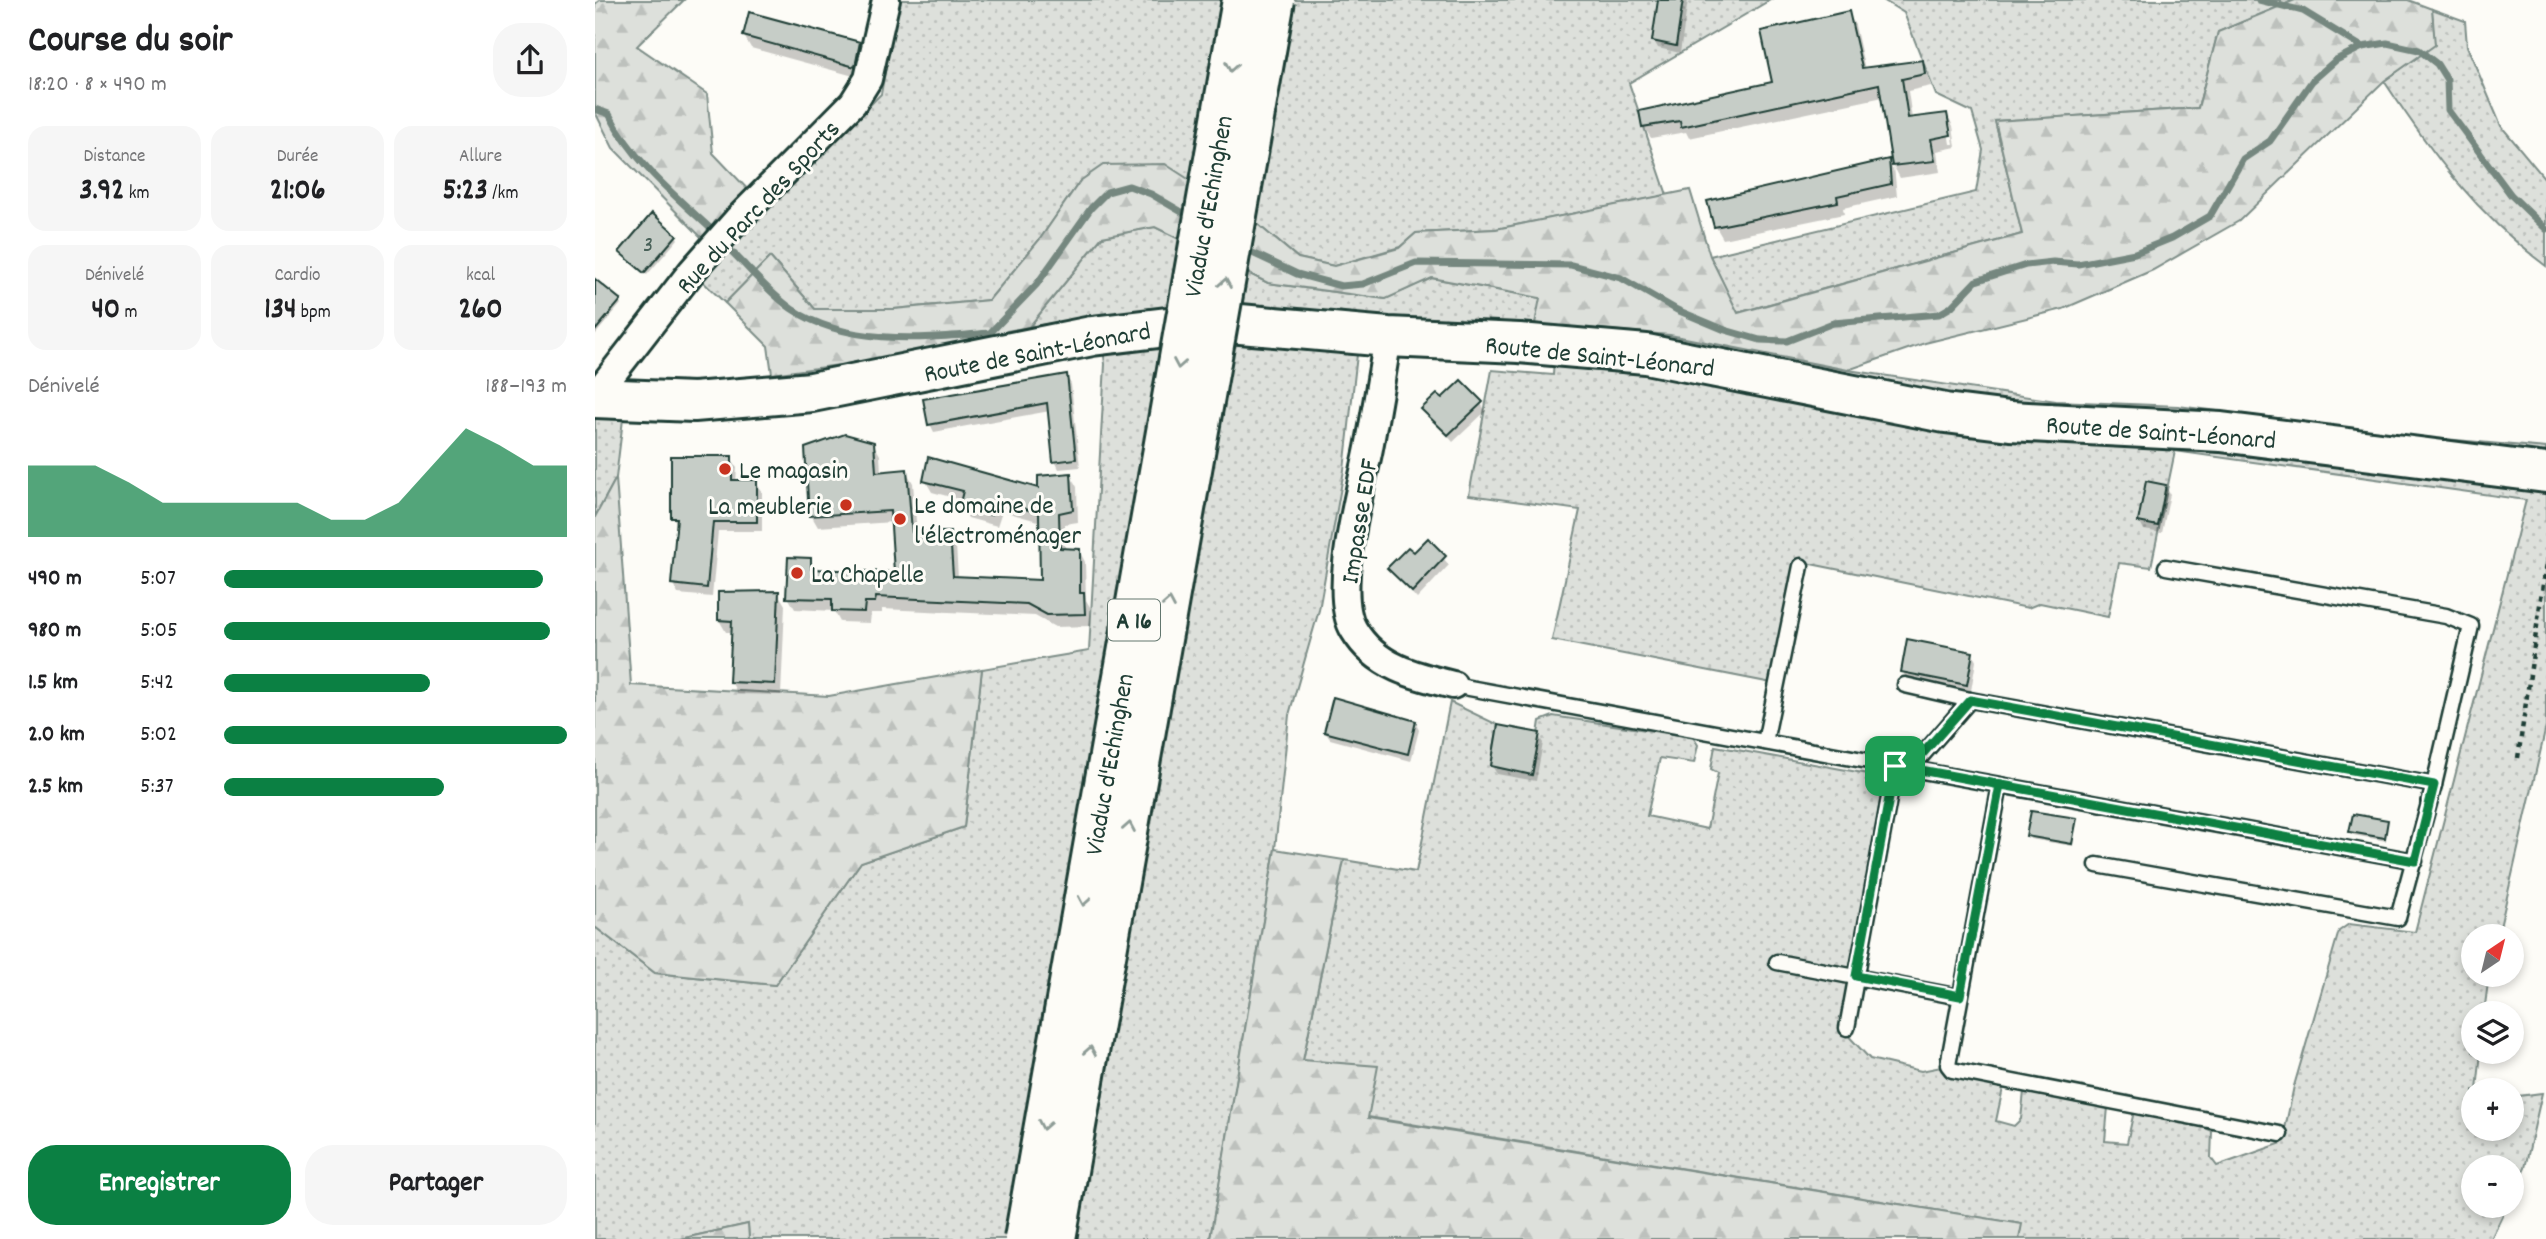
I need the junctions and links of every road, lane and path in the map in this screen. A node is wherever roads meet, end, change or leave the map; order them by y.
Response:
1 (886, 0) edge
2 (1243, 0) edge
3 (1275, 0) edge
4 (1388, 337) junction
5 (595, 397) edge
6 (2546, 473) edge
7 (2546, 564) edge
8 (1801, 566) dead end
9 (2166, 567) dead end
10 (1453, 685) joint
11 (1905, 685) dead end
12 (1970, 700) junction
13 (1765, 742) junction
14 (2518, 758) dead end
15 (1895, 766) junction
16 (1910, 768) junction
17 (2000, 785) junction
18 (2434, 785) junction
19 (2415, 861) junction
20 (2097, 865) dead end
21 (1777, 962) dead end
22 (1856, 976) junction
23 (1960, 996) junction
24 (1847, 1028) dead end
25 (2280, 1133) dead end
26 (1024, 1239) edge
27 (1056, 1239) edge

1 - 5 street, Rue du Parc des Sports
2 -> 26 main road, Viaduc d'Echinghen / A 16, bridge
27 -> 3 main road, Viaduc d'Echinghen / A 16, bridge
4 - 5 main road, Route de Saint-Léonard
4 - 6 main road, Route de Saint-Léonard
4 - 10 street, Impasse EDF
7 - 14 path
8 - 13 lane
9 - 18 lane
10 - 13 lane
11 - 12 lane
12 - 16 lane
12 - 18 lane
13 - 15 lane
15 - 16 lane
15 - 22 lane
16 - 17 lane
17 - 19 lane
17 - 23 lane
18 - 19 lane
19 - 20 lane
21 - 22 lane
22 - 23 lane
22 - 24 lane
23 - 25 lane

